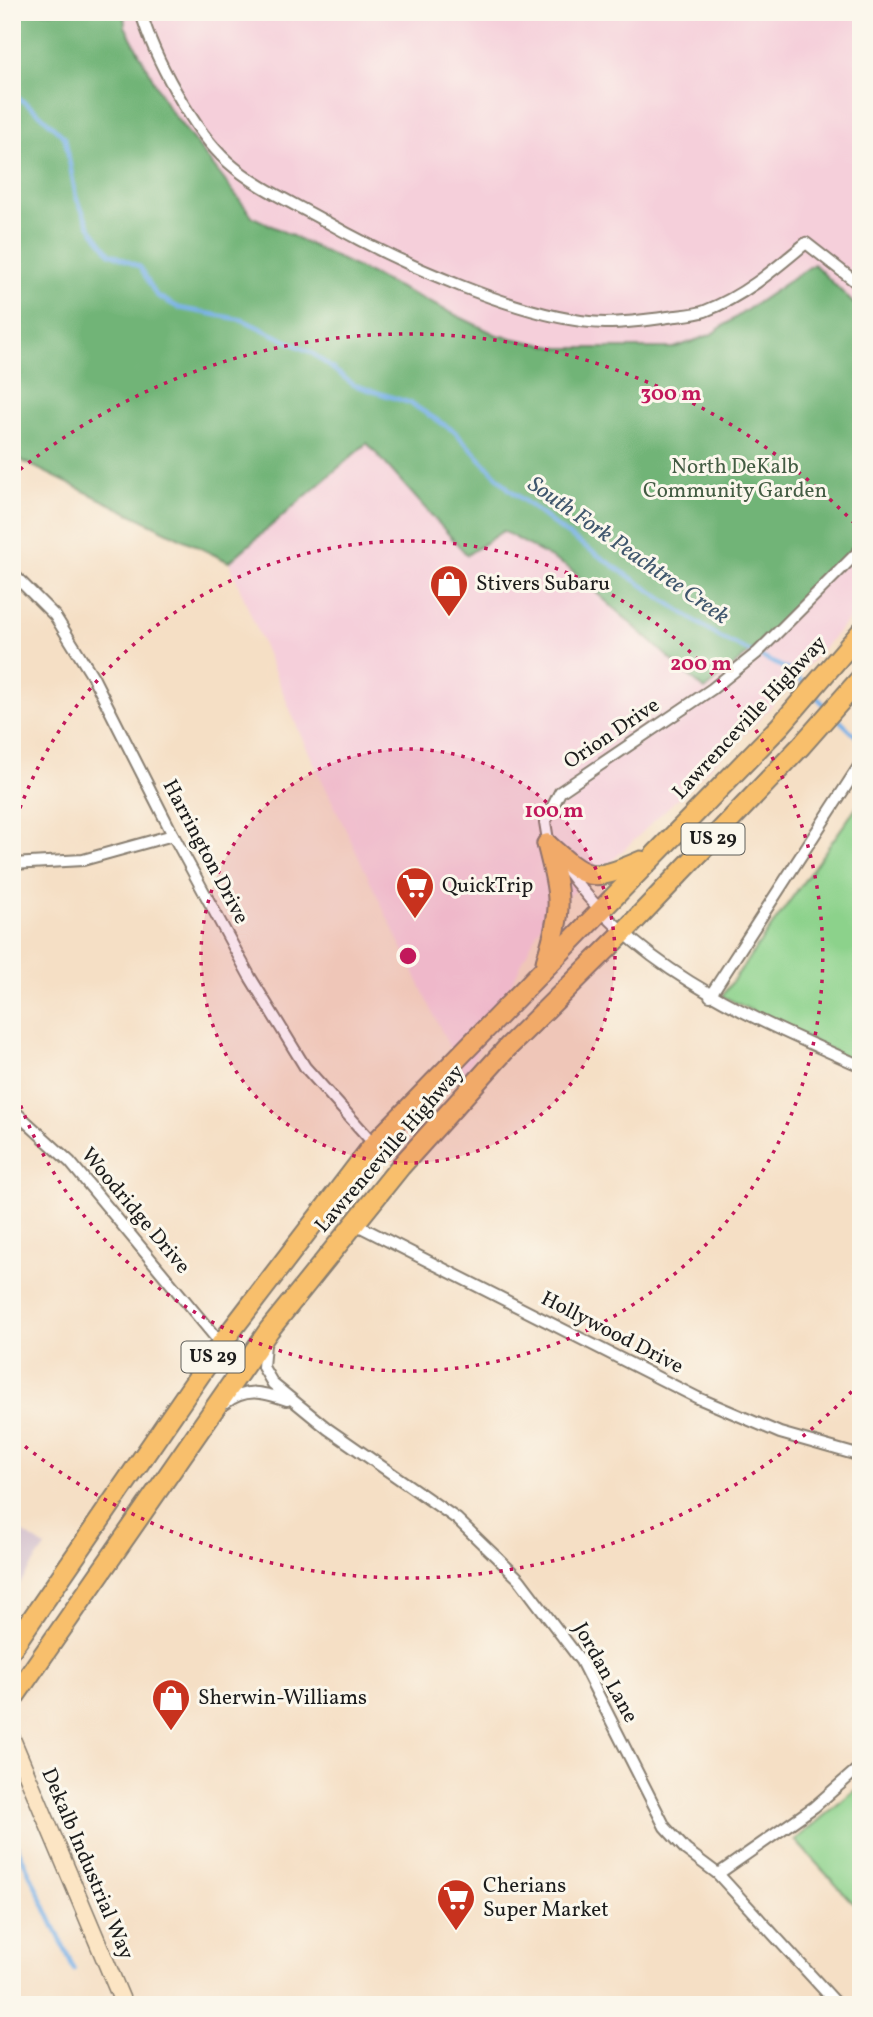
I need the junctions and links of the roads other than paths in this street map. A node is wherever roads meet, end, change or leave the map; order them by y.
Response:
1 (141, 12) edge
2 (861, 286) edge
3 (861, 549) edge
4 (12, 573) edge
5 (861, 632) edge
6 (857, 682) edge
7 (861, 762) edge
8 (173, 835) junction
9 (547, 844) junction
10 (652, 856) junction
11 (12, 864) edge
12 (599, 909) junction
13 (624, 932) junction
14 (545, 965) junction
15 (710, 996) junction
16 (861, 1066) edge
17 (12, 1109) edge
18 (374, 1144) junction
19 (355, 1224) junction
20 (269, 1330) junction
21 (221, 1344) junction
22 (293, 1401) junction
23 (211, 1415) junction
24 (861, 1457) edge
25 (12, 1647) edge
26 (12, 1700) edge
27 (12, 1739) edge
28 (861, 1766) edge
29 (718, 1874) junction
30 (124, 2005) edge
31 (838, 2005) edge

1 - 2 street
3 - 9 street, Orion Drive
4 - 8 street, Harrington Drive
5 - 10 highway, Lawrenceville Highway / US 29
6 - 13 highway, Lawrenceville Highway / US 29
7 - 15 street
8 - 11 street
8 - 18 street, Harrington Drive
9 - 10 highway
9 - 12 street
9 - 14 highway
10 - 12 highway, Lawrenceville Highway / US 29
12 - 13 street
12 - 14 highway, Lawrenceville Highway / US 29
13 - 15 street
13 - 19 highway, Lawrenceville Highway / US 29
14 - 18 highway, Lawrenceville Highway / US 29
15 - 16 street
17 - 21 street, Woodridge Drive
18 - 21 highway, Lawrenceville Highway / US 29
19 - 20 highway, Lawrenceville Highway / US 29
19 - 24 street, Hollywood Drive
20 - 22 street, Jordan Lane
20 - 23 highway, Lawrenceville Highway / US 29
21 - 25 highway, Lawrenceville Highway / US 29
22 - 23 street, Jordan Lane
22 - 29 street, Jordan Lane
23 - 26 highway, Lawrenceville Highway / US 29
27 - 30 main road, Dekalb Industrial Way
28 - 29 street
29 - 31 street, Jordan Lane

